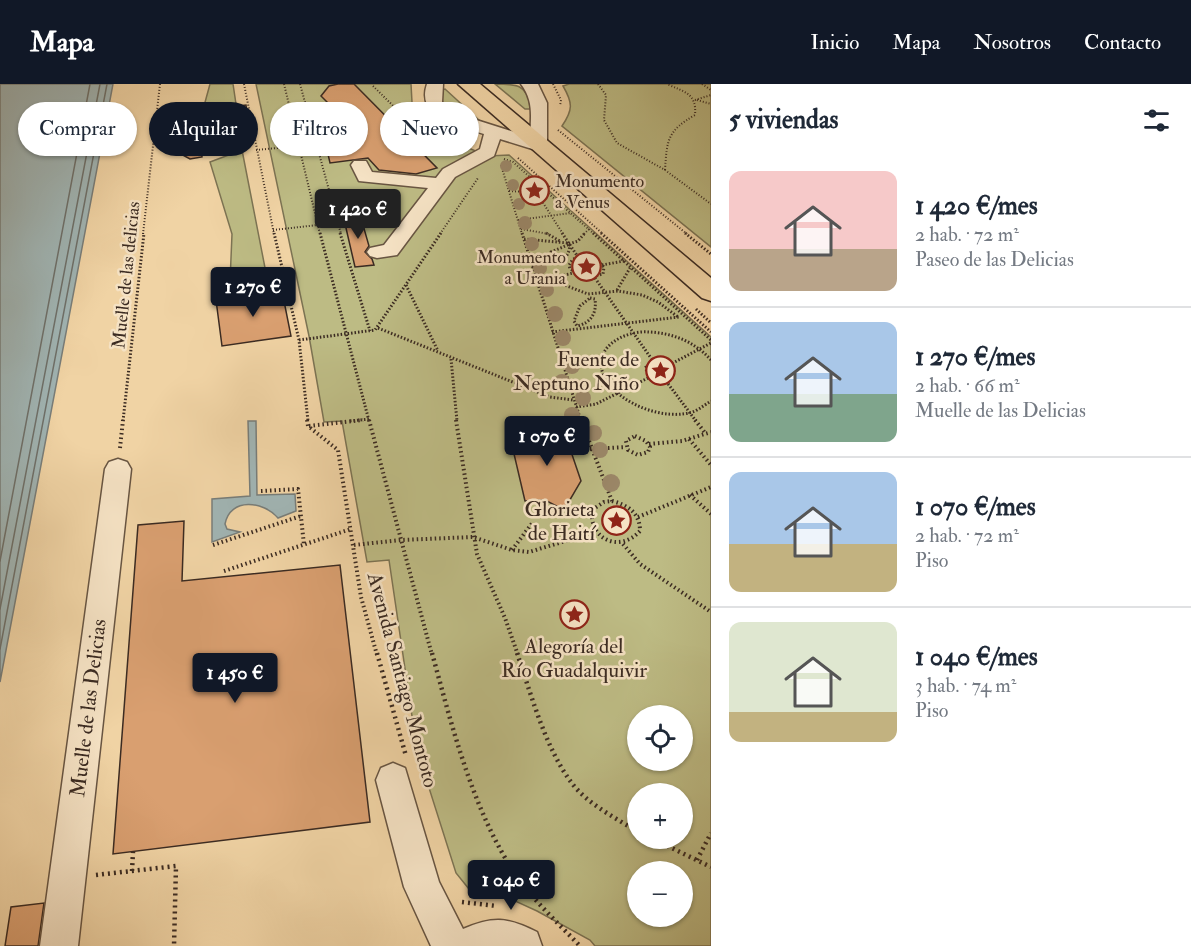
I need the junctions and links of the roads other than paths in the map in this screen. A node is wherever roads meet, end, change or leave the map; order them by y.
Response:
1 (435, 84) edge
2 (468, 84) edge
3 (529, 84) edge
4 (540, 145) junction
5 (496, 148) junction
6 (360, 165) dead end
7 (441, 184) junction
8 (377, 252) dead end
9 (711, 292) edge
10 (118, 469) road end
11 (401, 774) road end
12 (59, 946) edge
13 (451, 946) edge
14 (469, 946) edge
15 (523, 946) edge

1 - 5 street
2 - 4 main road
3 - 4 street
4 - 5 street
4 - 9 main road
5 - 7 street
6 - 7 street
7 - 8 street
10 - 12 street, Muelle de las Delicias
11 - 13 street
14 - 15 street

